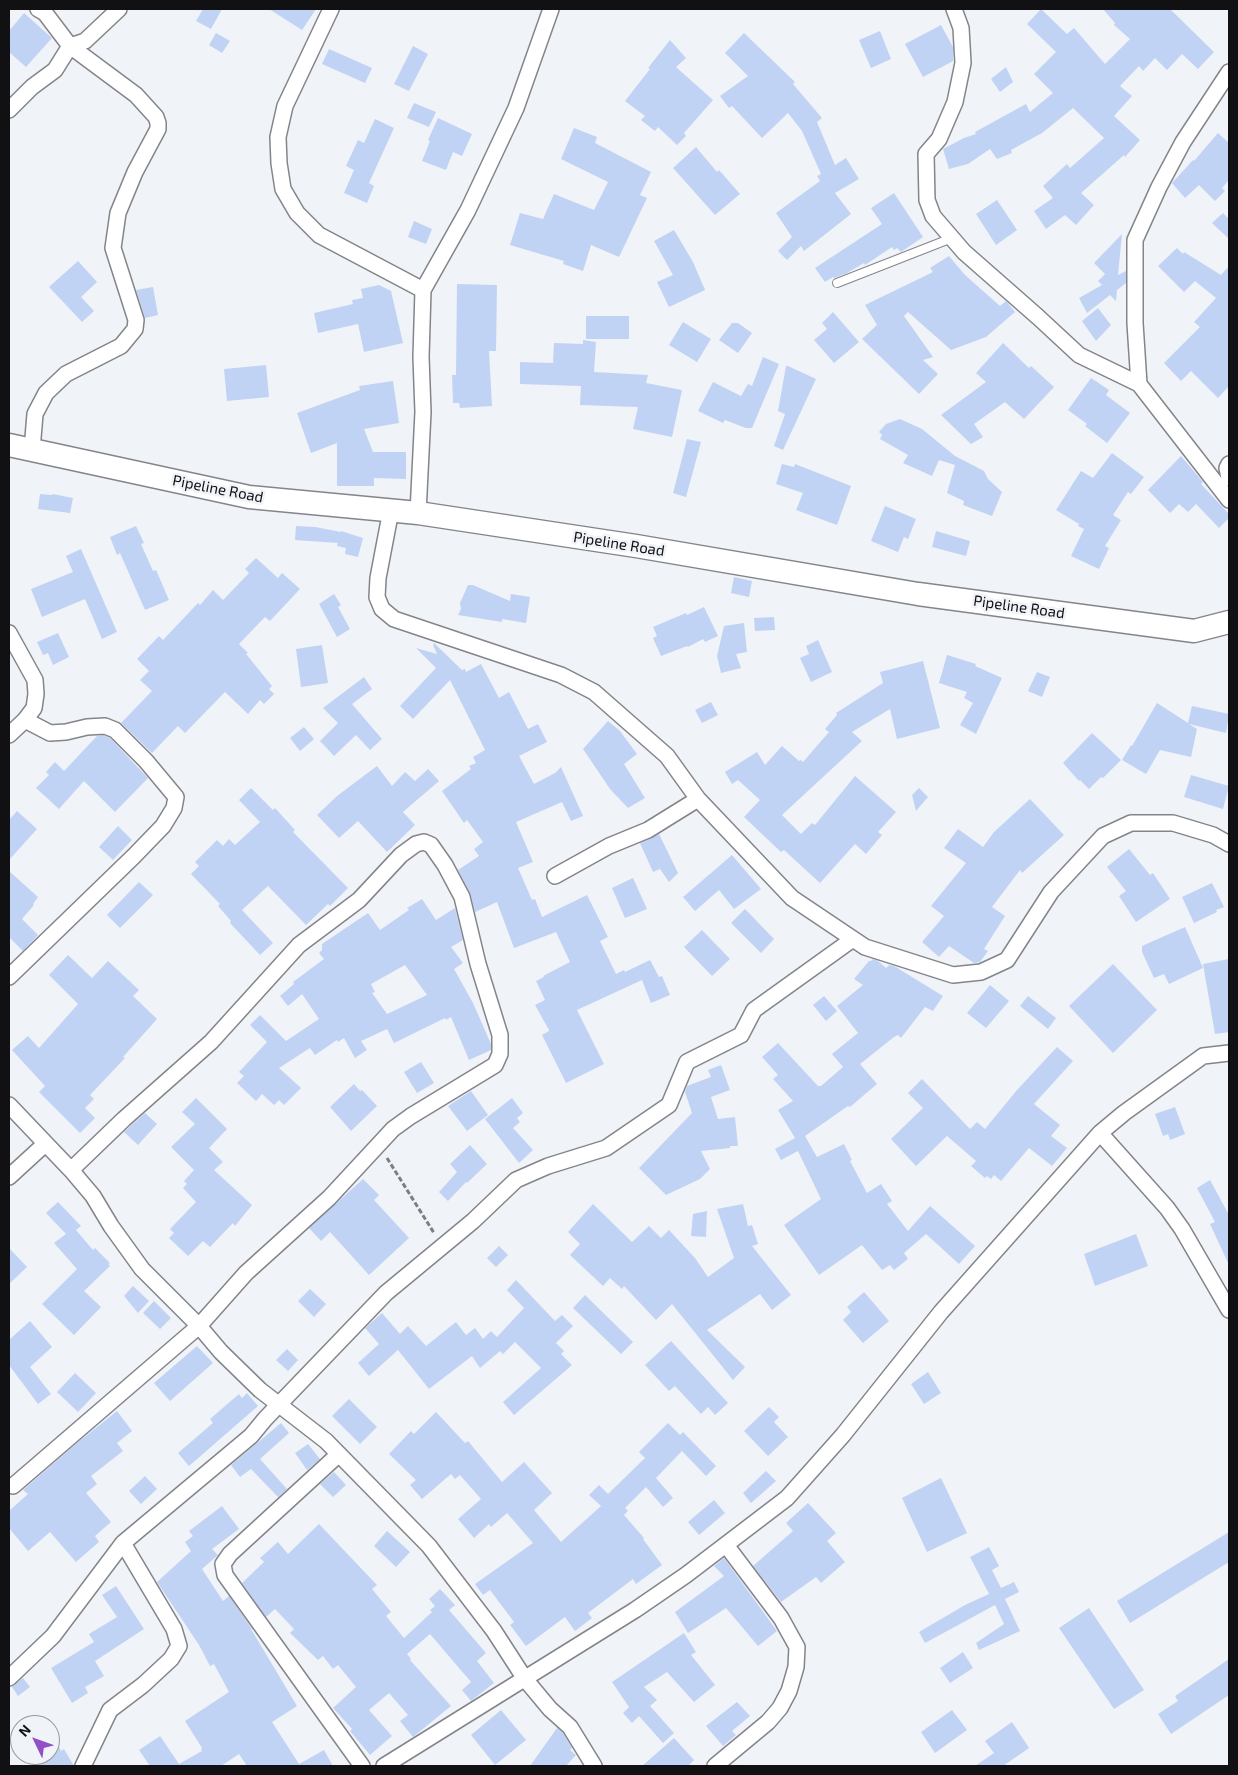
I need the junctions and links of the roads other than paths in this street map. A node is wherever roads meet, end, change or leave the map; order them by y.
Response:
1 (38, 9) edge
2 (119, 9) edge
3 (331, 9) edge
4 (550, 9) edge
5 (954, 9) edge
6 (70, 46) junction
7 (1229, 72) edge
8 (9, 110) edge
9 (952, 238) junction
10 (837, 283) dead end
11 (423, 290) junction
12 (1139, 384) junction
13 (9, 444) edge
14 (32, 450) junction
15 (1229, 464) edge
16 (1229, 478) edge
17 (1229, 500) edge
18 (391, 510) junction
19 (418, 513) junction
20 (1229, 622) edge
21 (9, 633) edge
22 (24, 720) junction
23 (9, 735) edge
24 (698, 798) junction
25 (1229, 844) edge
26 (555, 876) dead end
27 (853, 939) junction
28 (9, 977) edge
29 (1229, 1053) edge
30 (9, 1105) edge
31 (1100, 1133) junction
32 (45, 1144) junction
33 (71, 1170) junction
34 (9, 1177) edge
35 (1229, 1310) edge
36 (199, 1326) junction
37 (280, 1404) junction
38 (339, 1454) junction
39 (13, 1486) dead end
40 (123, 1543) junction
41 (726, 1545) junction
42 (9, 1678) edge
43 (526, 1679) junction
44 (83, 1766) edge
45 (362, 1766) edge
46 (384, 1766) edge
47 (594, 1766) edge
48 (715, 1766) edge

1 - 6 street
2 - 6 street
3 - 11 street
4 - 11 street
5 - 9 street
6 - 8 street
6 - 14 street
7 - 12 street
9 - 10 lane
9 - 12 street
11 - 19 street
12 - 17 street
13 - 14 street, Pipeline Road
14 - 18 street, Pipeline Road
15 - 16 street
18 - 19 street, Pipeline Road
18 - 24 street
19 - 20 street, Pipeline Road
21 - 22 street
22 - 23 street
22 - 28 street
24 - 26 street
24 - 27 street
25 - 27 street
27 - 37 street
29 - 31 street
30 - 32 street
31 - 35 street
31 - 41 street
32 - 33 street
32 - 34 street
33 - 36 street
33 - 36 street
36 - 37 street
36 - 39 street
37 - 38 street
37 - 40 street
38 - 43 street
38 - 45 street
40 - 42 street
40 - 44 street
41 - 43 street
41 - 48 street
43 - 46 street
43 - 47 street

